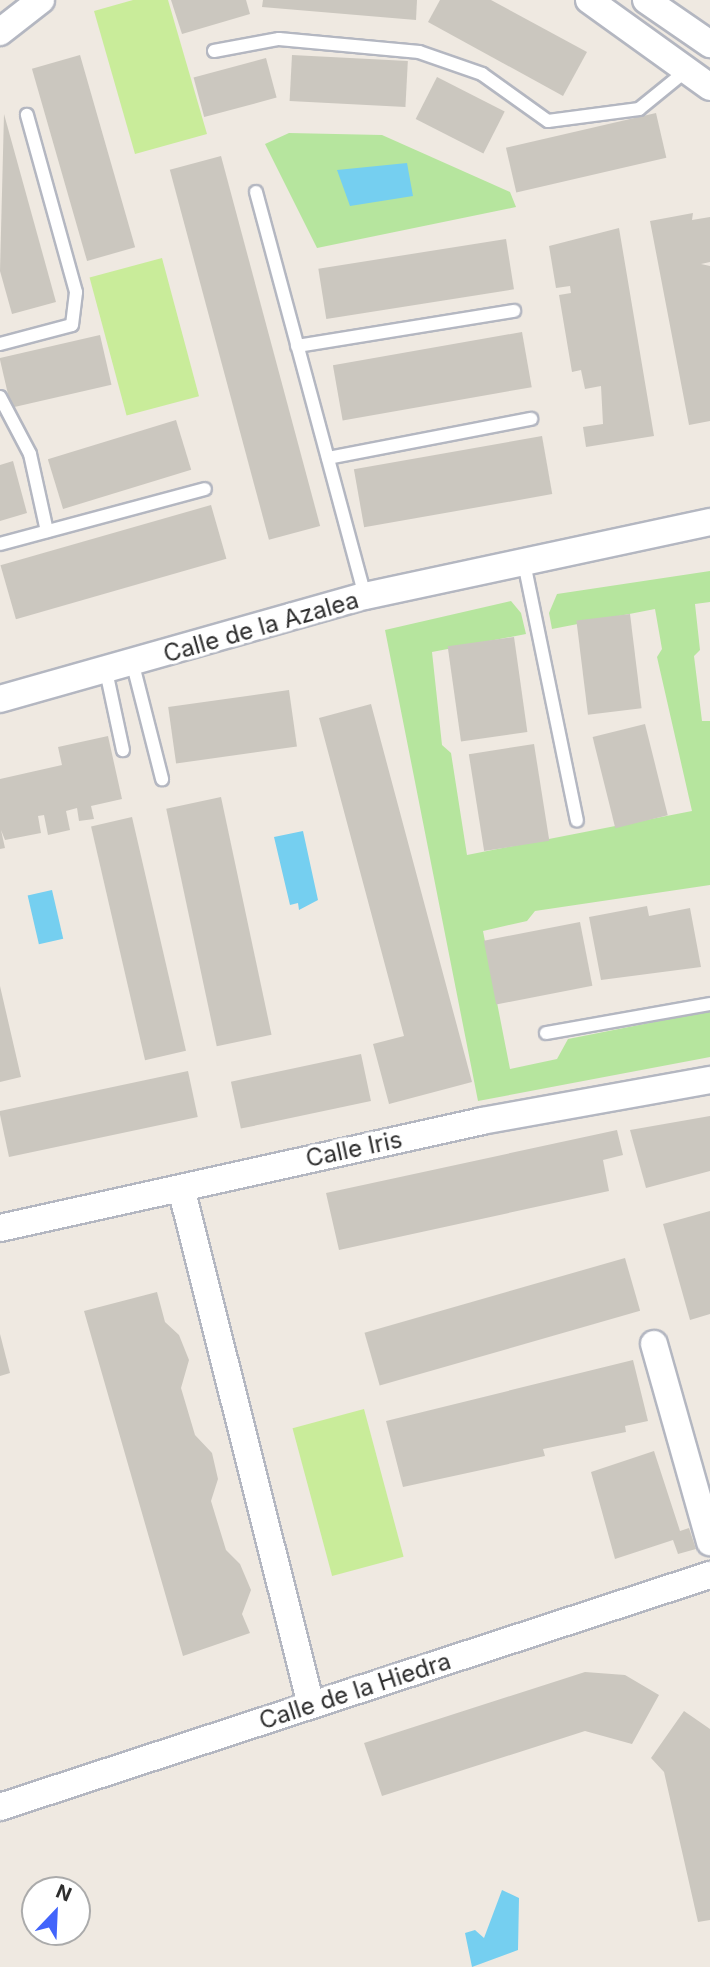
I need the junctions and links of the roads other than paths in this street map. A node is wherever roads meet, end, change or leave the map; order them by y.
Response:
1 (41, 0) edge
2 (646, 0) edge
3 (599, 4) edge
4 (0, 32) edge
5 (710, 44) edge
6 (214, 51) dead end
7 (690, 67) junction
8 (710, 87) edge
9 (27, 115) dead end
10 (256, 192) dead end
11 (514, 312) dead end
12 (0, 344) edge
13 (297, 346) junction
14 (0, 397) edge
15 (531, 419) dead end
16 (328, 458) junction
17 (205, 489) dead end
18 (710, 522) edge
19 (47, 531) junction
20 (0, 544) edge
21 (523, 558) junction
22 (365, 596) junction
23 (133, 665) junction
24 (106, 671) junction
25 (0, 699) edge
26 (123, 750) dead end
27 (162, 779) dead end
28 (577, 820) dead end
29 (710, 1004) edge
30 (546, 1034) dead end
31 (710, 1080) edge
32 (181, 1188) junction
33 (0, 1228) edge
34 (654, 1344) dead end
35 (710, 1542) edge
36 (710, 1575) edge
37 (311, 1705) junction
38 (0, 1807) edge

1 - 4 street
2 - 5 street
3 - 7 street
6 - 7 lane
7 - 8 street
9 - 12 lane
10 - 13 lane
11 - 13 lane
13 - 16 lane
14 - 19 lane
15 - 16 lane
16 - 22 lane
17 - 19 lane
18 - 21 street, Calle de la Azalea
19 - 20 lane
21 - 22 street, Calle de la Azalea
21 - 28 lane
22 - 23 street, Calle de la Azalea
23 - 24 street, Calle de la Azalea
23 - 27 lane
24 - 25 street, Calle de la Azalea
24 - 26 lane
29 - 30 lane
31 - 32 street, Calle Iris
32 - 33 street, Calle Iris
32 - 37 street
34 - 35 street
36 - 37 street, Calle de la Hiedra
37 - 38 street, Calle de la Hiedra

